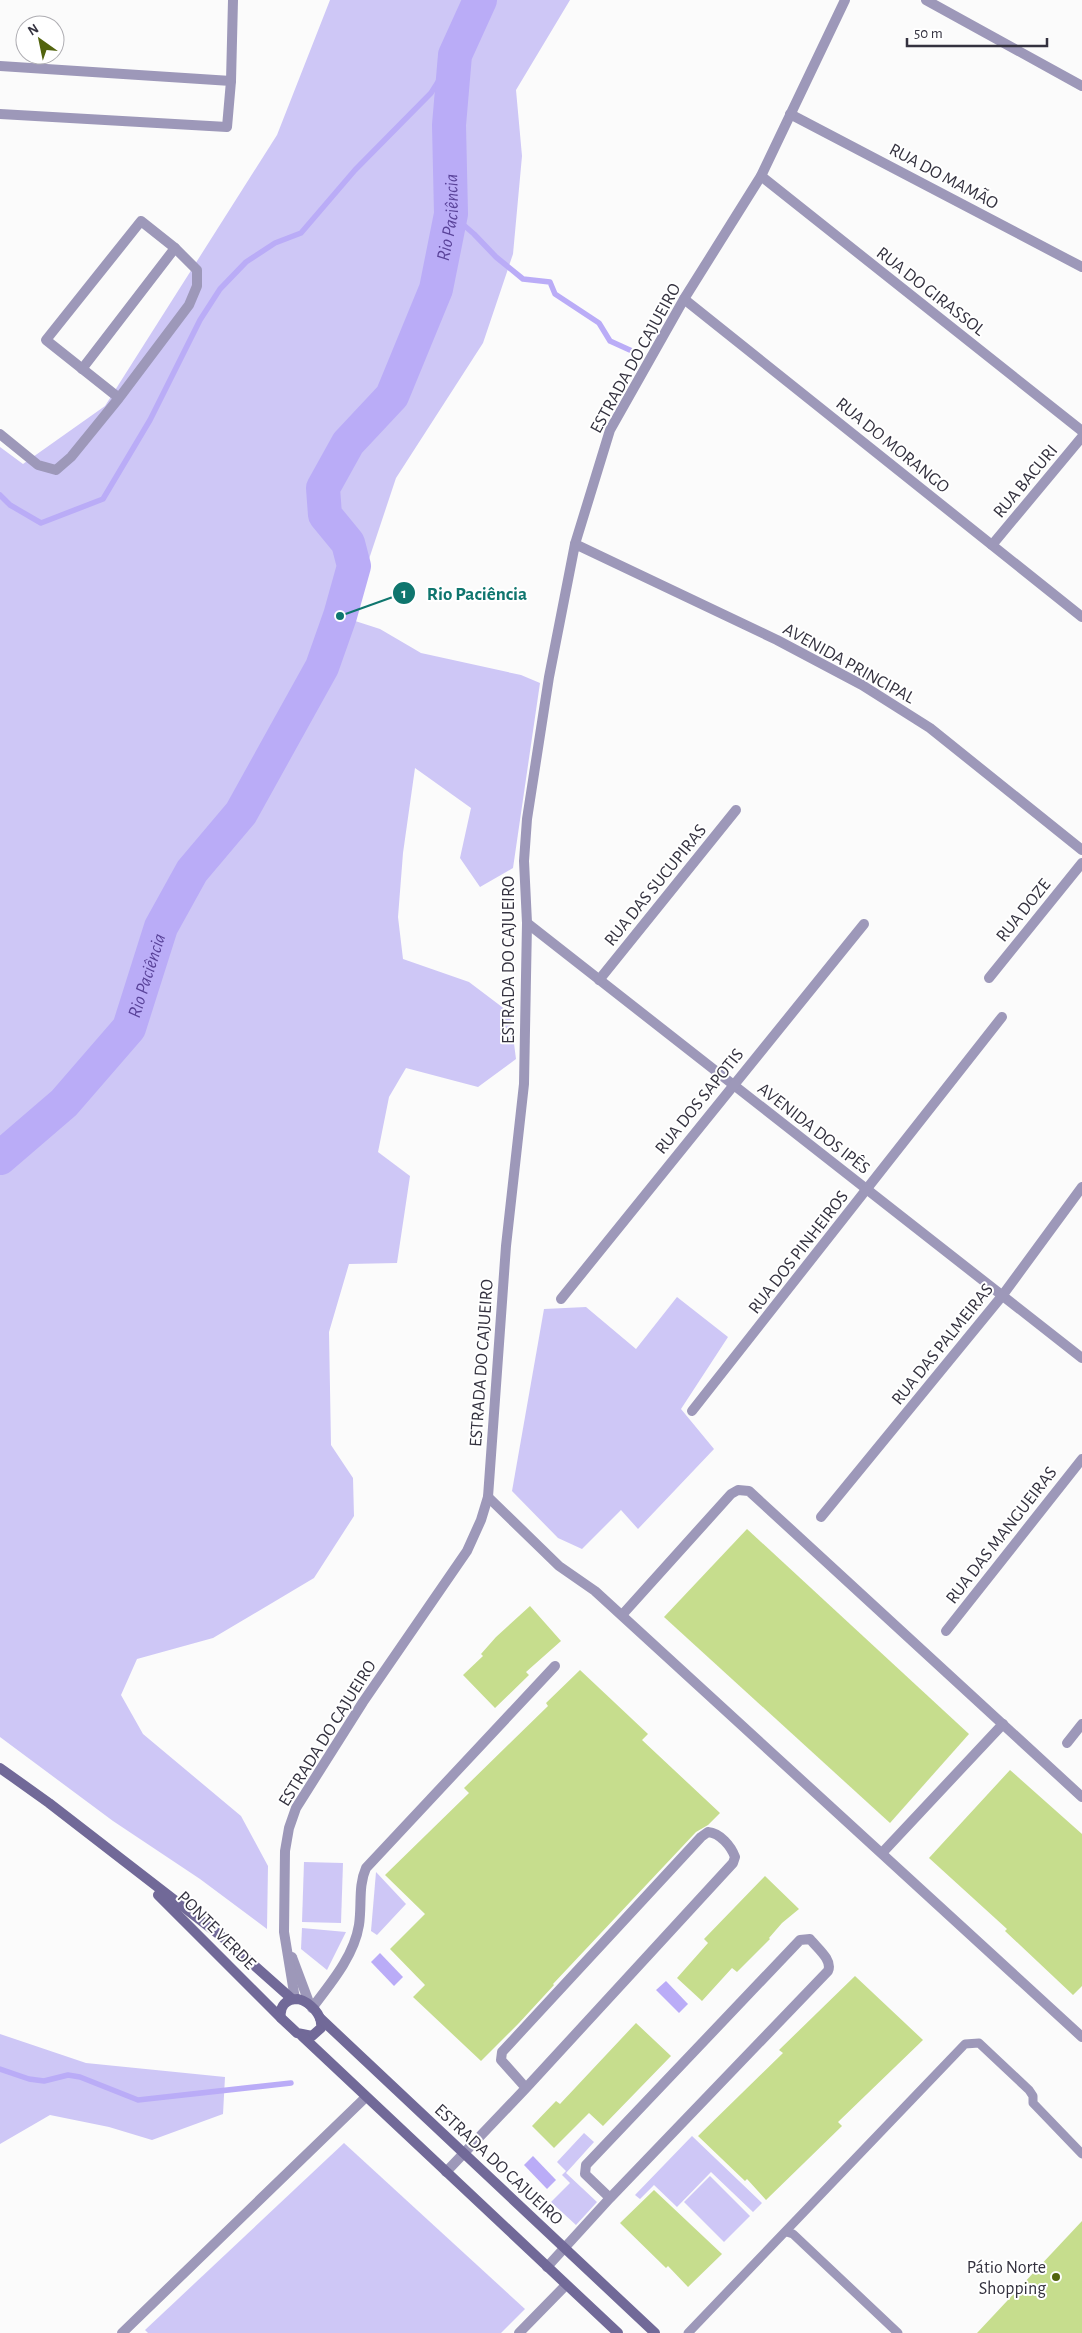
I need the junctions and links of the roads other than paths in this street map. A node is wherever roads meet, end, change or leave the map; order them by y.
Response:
1 (233, 0) edge
2 (845, 0) edge
3 (926, 0) edge
4 (0, 66) edge
5 (230, 81) junction
6 (1082, 86) edge
7 (0, 114) edge
8 (790, 114) junction
9 (761, 176) junction
10 (175, 248) junction
11 (1082, 266) edge
12 (684, 299) junction
13 (82, 370) junction
14 (119, 398) junction
15 (1082, 431) edge
16 (0, 434) edge
17 (1082, 437) edge
18 (575, 544) junction
19 (992, 545) junction
20 (1082, 617) edge
21 (736, 810) dead end
22 (1082, 850) edge
23 (1082, 864) edge
24 (527, 923) junction
25 (864, 924) dead end
26 (989, 978) dead end
27 (599, 980) junction
28 (1002, 1017) dead end
29 (733, 1085) junction
30 (1082, 1188) edge
31 (868, 1190) junction
32 (1002, 1296) junction
33 (561, 1299) dead end
34 (1082, 1358) edge
35 (692, 1411) dead end
36 (1082, 1459) edge
37 (488, 1497) junction
38 (821, 1518) dead end
39 (622, 1615) junction
40 (946, 1631) dead end
41 (555, 1666) dead end
42 (1002, 1724) junction
43 (1082, 1724) edge
44 (1067, 1743) dead end
45 (0, 1768) edge
46 (1082, 1797) edge
47 (882, 1853) junction
48 (130, 1866) junction
49 (284, 1932) junction
50 (293, 1999) junction
51 (311, 2007) junction
52 (281, 2018) junction
53 (320, 2018) junction
54 (302, 2036) junction
55 (1082, 2037) edge
56 (526, 2088) junction
57 (366, 2097) junction
58 (464, 2153) junction
59 (1082, 2154) edge
60 (446, 2172) junction
61 (610, 2198) junction
62 (787, 2232) junction
63 (564, 2248) junction
64 (547, 2267) junction
65 (566, 2285) junction
66 (122, 2333) edge
67 (519, 2333) edge
68 (618, 2333) edge
69 (656, 2333) edge
70 (688, 2333) edge
71 (898, 2333) edge

1 - 5 street
2 - 8 street, ESTRADA DO CAJUEIRO
3 - 6 street
4 - 5 street
5 - 7 street
8 - 9 street, ESTRADA DO CAJUEIRO
8 - 11 street, RUA DO MAMÃO
9 - 12 street, ESTRADA DO CAJUEIRO
9 - 15 street, RUA DO GIRASSOL
10 - 13 street
10 - 13 street
10 - 14 street
12 - 18 street, ESTRADA DO CAJUEIRO
12 - 19 street, RUA DO MORANGO
13 - 14 street
14 - 16 street
17 - 19 street, RUA BACURI
18 - 22 street, AVENIDA PRINCIPAL
18 - 24 street, ESTRADA DO CAJUEIRO
19 - 20 street, RUA DO MORANGO
21 - 27 street, RUA DAS SUCUPIRAS
23 - 26 street, RUA DOZE
24 - 27 street, AVENIDA DOS IPÊS
24 - 37 street, ESTRADA DO CAJUEIRO
25 - 29 street, RUA DOS SAPOTIS
27 - 29 street, AVENIDA DOS IPÊS
28 - 31 street, RUA DOS PINHEIROS
29 - 31 street, AVENIDA DOS IPÊS
29 - 33 street, RUA DOS SAPOTIS
30 - 32 street, RUA DAS PALMEIRAS
31 - 32 street, AVENIDA DOS IPÊS
31 - 35 street, RUA DOS PINHEIROS
32 - 34 street, AVENIDA DOS IPÊS
32 - 38 street, RUA DAS PALMEIRAS
36 - 40 street, RUA DAS MANGUEIRAS
37 - 39 street
37 - 49 street, ESTRADA DO CAJUEIRO
39 - 42 street
39 - 47 street
41 - 51 street
42 - 46 street
42 - 47 street
43 - 44 street
45 - 48 main road, PONTE VERDE
47 - 55 street
48 - 50 main road, PONTE VERDE
48 - 52 main road, PONTE VERDE
49 - 50 street, ESTRADA DO CAJUEIRO
49 - 51 street, ESTRADA DO CAJUEIRO
50 - 51 main road
50 - 52 main road
51 - 53 main road
52 - 54 main road
53 - 54 main road
53 - 58 main road, ESTRADA DO CAJUEIRO
54 - 57 main road
56 - 56 street
56 - 58 street
57 - 60 main road
57 - 66 street
58 - 60 street
58 - 63 main road, ESTRADA DO CAJUEIRO
59 - 62 lane
60 - 64 main road
61 - 61 street
61 - 63 street
62 - 70 lane
62 - 71 lane
63 - 64 street
63 - 69 main road, ESTRADA DO CAJUEIRO
64 - 65 main road
65 - 67 street
65 - 68 main road

